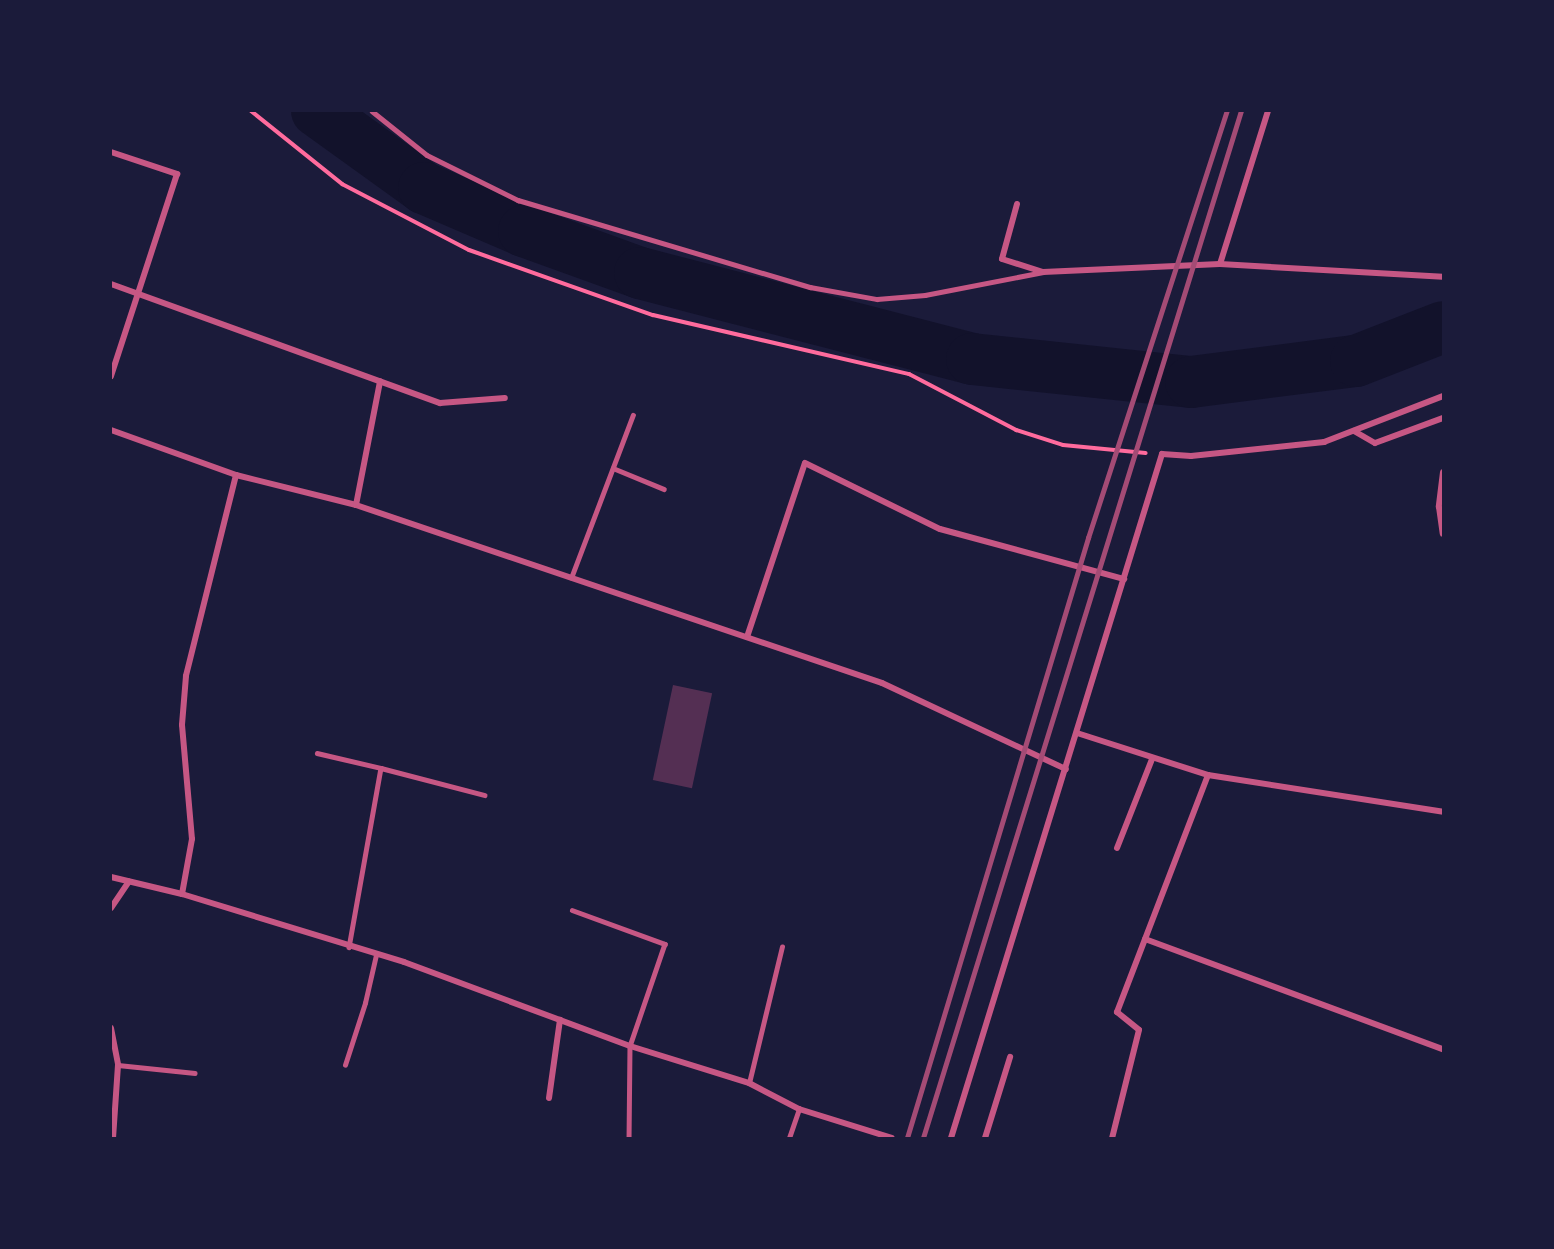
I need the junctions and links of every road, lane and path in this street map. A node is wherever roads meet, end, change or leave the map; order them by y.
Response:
1 (251, 111) edge
2 (372, 111) edge
3 (1268, 111) edge
4 (111, 152) edge
5 (1017, 204) dead end
6 (1220, 264) junction
7 (1043, 272) junction
8 (1443, 277) edge
9 (111, 284) edge
10 (139, 293) junction
11 (111, 376) edge
12 (380, 381) junction
13 (1443, 396) edge
14 (505, 398) dead end
15 (633, 415) dead end
16 (1443, 418) edge
17 (111, 430) edge
18 (1354, 430) junction
19 (1162, 454) junction
20 (613, 468) junction
21 (1443, 472) edge
22 (236, 475) junction
23 (664, 489) dead end
24 (357, 506) junction
25 (1443, 534) edge
26 (571, 578) junction
27 (1124, 579) junction
28 (747, 637) junction
29 (1077, 733) junction
30 (317, 753) dead end
31 (1152, 759) junction
32 (381, 768) junction
33 (1066, 769) junction
34 (1208, 776) junction
35 (485, 795) dead end
36 (1443, 812) edge
37 (1117, 849) dead end
38 (111, 877) edge
39 (129, 881) junction
40 (182, 894) junction
41 (111, 908) edge
42 (572, 910) dead end
43 (1145, 939) junction
44 (349, 947) junction
45 (782, 947) dead end
46 (375, 955) junction
47 (560, 1020) junction
48 (111, 1028) edge
49 (630, 1046) junction
50 (1443, 1049) edge
51 (1010, 1057) dead end
52 (118, 1065) junction
53 (345, 1065) dead end
54 (195, 1073) dead end
55 (749, 1083) junction
56 (549, 1098) dead end
57 (799, 1109) junction
58 (113, 1138) edge
59 (629, 1138) edge
60 (789, 1138) edge
61 (892, 1138) edge
62 (951, 1138) edge
63 (985, 1138) edge
64 (1112, 1138) edge

1 - 19 path
2 - 7 lane
3 - 6 street
4 - 10 street
5 - 7 street
6 - 7 street
6 - 8 street
9 - 10 street
10 - 11 street
10 - 12 street
12 - 14 street
12 - 24 street
13 - 18 street
15 - 20 lane
16 - 18 street
17 - 22 street
18 - 19 street
19 - 27 street
20 - 23 lane
20 - 26 lane
21 - 25 street
22 - 24 street
22 - 40 street
24 - 26 street
26 - 28 street
27 - 28 street
27 - 29 street
28 - 33 street
29 - 31 street
29 - 33 street
30 - 32 lane
31 - 34 street
31 - 37 street
32 - 35 lane
32 - 44 lane
33 - 62 street
34 - 36 street
34 - 43 street
38 - 39 street
39 - 40 street
39 - 41 street
40 - 44 street
42 - 49 lane
43 - 50 street
43 - 64 street
44 - 46 street
45 - 55 lane
46 - 47 street
46 - 53 lane
47 - 49 street
47 - 56 street
48 - 52 street
49 - 55 street
49 - 59 lane
51 - 63 street
52 - 54 lane
52 - 58 street
55 - 57 street
57 - 60 lane
57 - 61 street

